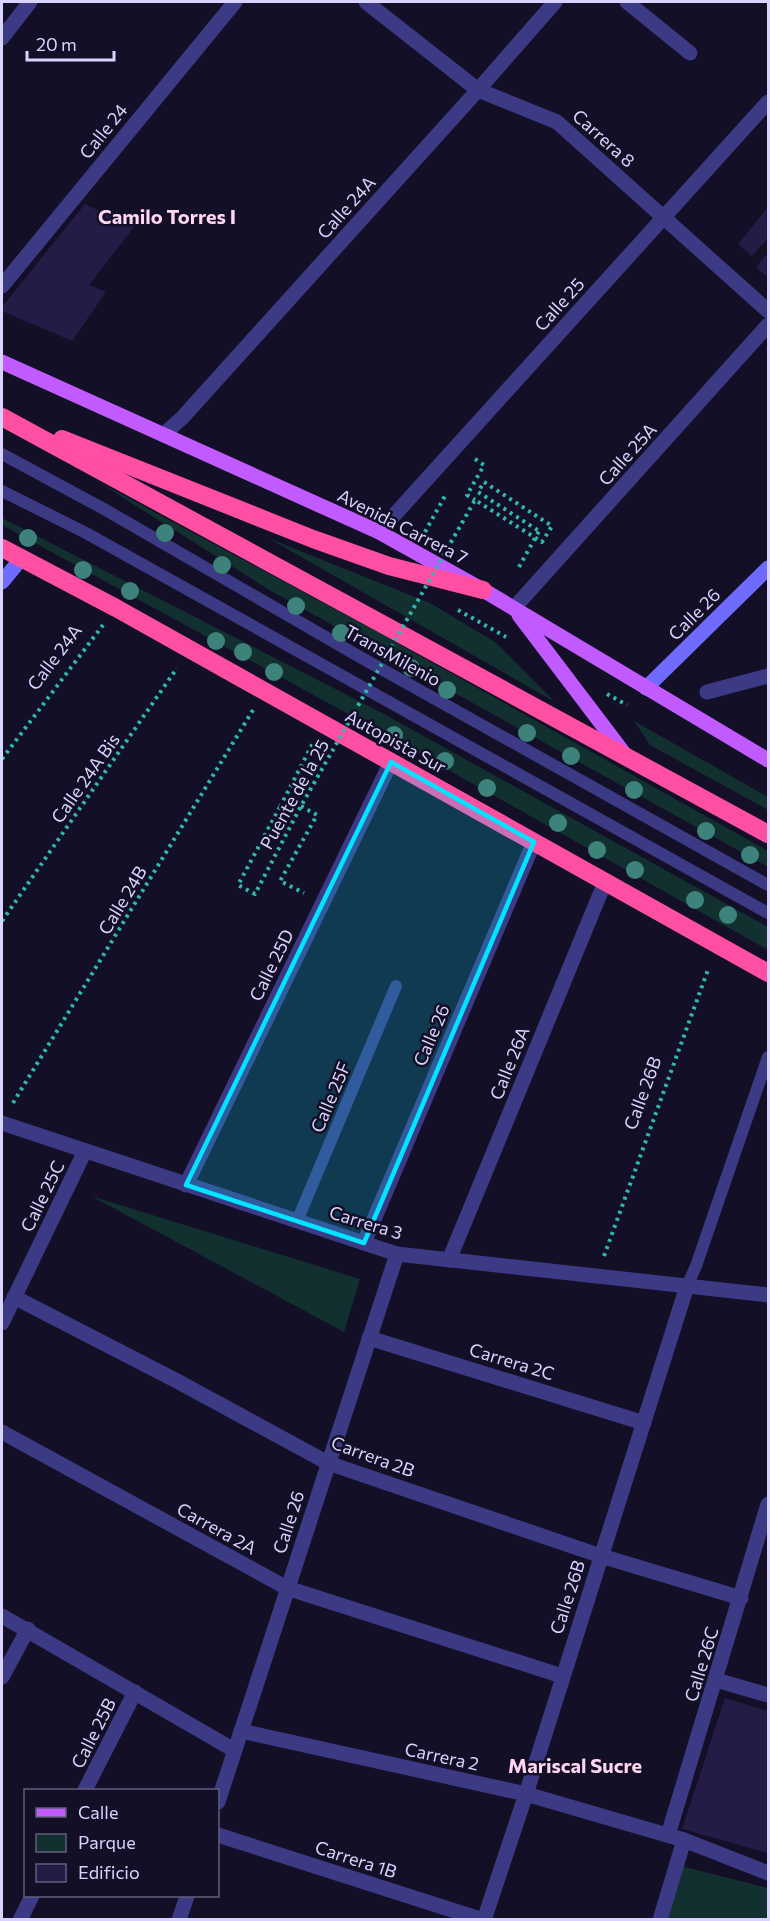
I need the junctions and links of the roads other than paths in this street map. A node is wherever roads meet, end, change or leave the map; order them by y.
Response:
1 (30, 2) edge
2 (235, 2) edge
3 (366, 2) edge
4 (555, 2) edge
5 (627, 2) edge
6 (2, 38) edge
7 (690, 53) dead end
8 (478, 90) junction
9 (768, 102) edge
10 (664, 217) junction
11 (2, 286) edge
12 (768, 311) edge
13 (768, 326) edge
14 (2, 362) edge
15 (2, 416) edge
16 (163, 435) junction
17 (2, 454) edge
18 (2, 491) edge
19 (379, 532) junction
20 (2, 548) edge
21 (21, 559) junction
22 (768, 568) edge
23 (2, 582) edge
24 (483, 590) junction
25 (514, 608) junction
26 (768, 676) edge
27 (646, 688) junction
28 (707, 692) dead end
29 (626, 756) junction
30 (768, 760) edge
31 (391, 762) junction
32 (768, 834) edge
33 (534, 842) junction
34 (605, 882) junction
35 (768, 885) edge
36 (768, 914) edge
37 (768, 973) edge
38 (396, 986) dead end
39 (768, 1057) edge
40 (5, 1118) edge
41 (85, 1151) junction
42 (186, 1185) junction
43 (297, 1221) junction
44 (364, 1243) junction
45 (397, 1254) junction
46 (449, 1260) junction
47 (687, 1286) junction
48 (768, 1295) edge
49 (14, 1297) junction
50 (2, 1323) edge
51 (369, 1338) junction
52 (644, 1422) junction
53 (2, 1432) edge
54 (328, 1463) junction
55 (768, 1504) edge
56 (601, 1556) junction
57 (287, 1588) junction
58 (741, 1599) junction
59 (2, 1616) edge
60 (28, 1629) junction
61 (562, 1676) junction
62 (2, 1677) edge
63 (716, 1680) junction
64 (135, 1692) junction
65 (768, 1695) edge
66 (241, 1731) junction
67 (234, 1750) junction
68 (86, 1789) edge
69 (526, 1794) junction
70 (219, 1799) edge
71 (219, 1835) edge
72 (668, 1835) junction
73 (684, 1840) junction
74 (768, 1873) edge
75 (32, 1897) edge
76 (187, 1897) edge
77 (20, 1920) edge
78 (179, 1920) edge
79 (483, 1920) edge
80 (660, 1920) edge

1 - 6 street
2 - 11 street, Calle 24
3 - 8 street, Carrera 8
4 - 8 street, Calle 24A
5 - 7 street
8 - 10 street, Carrera 8
8 - 16 street, Calle 24A
9 - 10 street, Calle 25
10 - 12 street, Carrera 8
10 - 19 street, Calle 25
13 - 25 street, Calle 25A
14 - 16 main road, Avenida Carrera 7
15 - 24 highway
15 - 29 highway
16 - 19 main road, Avenida Carrera 7
17 - 35 lane, TransMilenio
18 - 36 lane
19 - 24 main road, Avenida Carrera 7
20 - 21 highway, Autopista Sur
21 - 23 street
21 - 31 highway, Autopista Sur
22 - 27 street, Calle 26
24 - 25 main road, Avenida Carrera 7
25 - 27 main road, Avenida Carrera 7
25 - 29 main road
26 - 28 street
27 - 30 main road, Avenida Carrera 7
29 - 32 highway
31 - 33 highway, Autopista Sur
31 - 42 street, Calle 25D
33 - 34 highway, Autopista Sur
33 - 44 street, Calle 26
34 - 37 highway, Autopista Sur
34 - 46 street, Calle 26A
38 - 43 lane, Calle 25F
39 - 47 lane
40 - 41 street, Carrera 3
41 - 42 street, Carrera 3
41 - 49 street, Calle 25C
42 - 43 street, Carrera 3
43 - 44 street, Carrera 3
44 - 45 street, Carrera 3
45 - 46 street, Carrera 3
45 - 51 street, Calle 26
46 - 47 street, Carrera 3
47 - 48 street, Carrera 3
47 - 52 street, Calle 26B
49 - 50 street, Calle 25C
49 - 54 street, Carrera 2B
51 - 52 street, Carrera 2C
51 - 54 street, Calle 26
52 - 56 street, Calle 26B
53 - 57 street, Carrera 2A
54 - 56 street, Carrera 2B
54 - 57 street, Calle 26
55 - 58 street, Calle 26C
56 - 58 street, Carrera 2B
56 - 61 street, Calle 26B
57 - 61 street, Carrera 2A
57 - 66 street, Calle 26
58 - 63 street, Calle 26C
59 - 60 street
60 - 62 street
60 - 64 street
61 - 69 street, Calle 26B
63 - 65 street
63 - 72 street, Calle 26C
64 - 67 street
64 - 68 street, Calle 25B
66 - 67 street, Calle 26
66 - 69 street, Carrera 2
67 - 70 street, Calle 26
69 - 72 street, Carrera 2
69 - 79 street, Calle 26B
71 - 79 street, Carrera 1B
72 - 73 street, Carrera 2
73 - 74 street, Carrera 2
73 - 80 street
75 - 77 street
76 - 78 street

